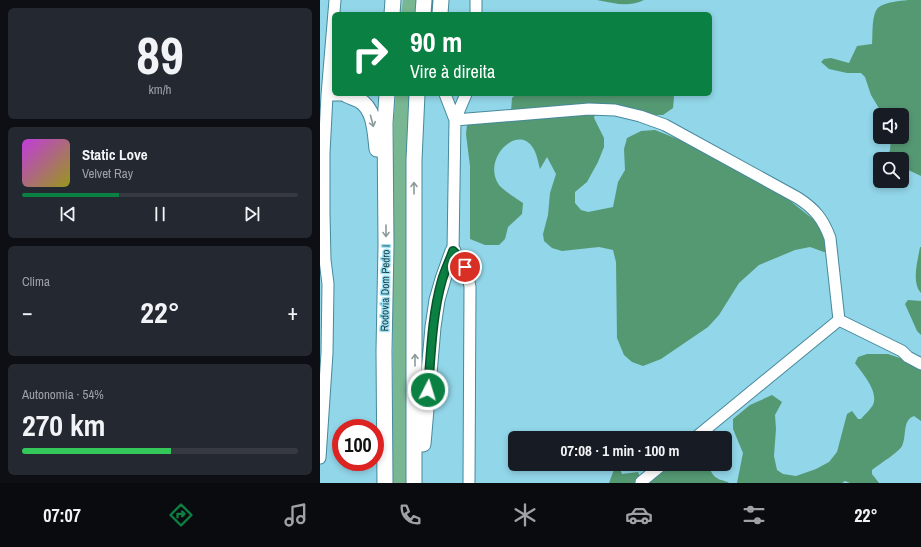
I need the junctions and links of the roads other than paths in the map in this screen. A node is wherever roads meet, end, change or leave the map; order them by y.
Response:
1 (335, 0) edge
2 (393, 0) edge
3 (424, 0) edge
4 (441, 0) edge
5 (476, 0) edge
6 (334, 12) edge
7 (392, 12) edge
8 (423, 12) edge
9 (440, 12) edge
10 (476, 12) edge
11 (332, 40) edge
12 (328, 94) junction
13 (332, 94) edge
14 (350, 96) edge
15 (387, 96) edge
16 (417, 96) edge
17 (446, 96) edge
18 (465, 96) edge
19 (455, 120) junction
20 (386, 204) junction
21 (453, 251) junction
22 (324, 284) edge
23 (839, 320) junction
24 (384, 351) junction
25 (921, 364) edge
26 (704, 431) edge
27 (320, 458) edge
28 (654, 471) edge
29 (641, 482) edge
30 (375, 483) edge
31 (385, 483) edge
32 (414, 483) edge
33 (420, 483) edge
34 (470, 483) edge

1 - 6 street
2 - 7 highway
3 - 8 highway
4 - 9 highway
5 - 10 street
11 - 12 street
12 - 13 street
12 - 22 street
14 -> 20 highway
15 - 20 highway, Rodovia Dom Pedro I
32 -> 16 highway
17 - 19 street
18 - 19 street
19 - 21 street
19 - 23 street
20 -> 24 highway, Rodovia Dom Pedro I
21 - 33 highway
21 - 34 street
22 - 27 street
23 - 25 street
23 - 26 street
24 - 30 highway
24 - 31 highway, Rodovia Dom Pedro I
28 - 29 street

